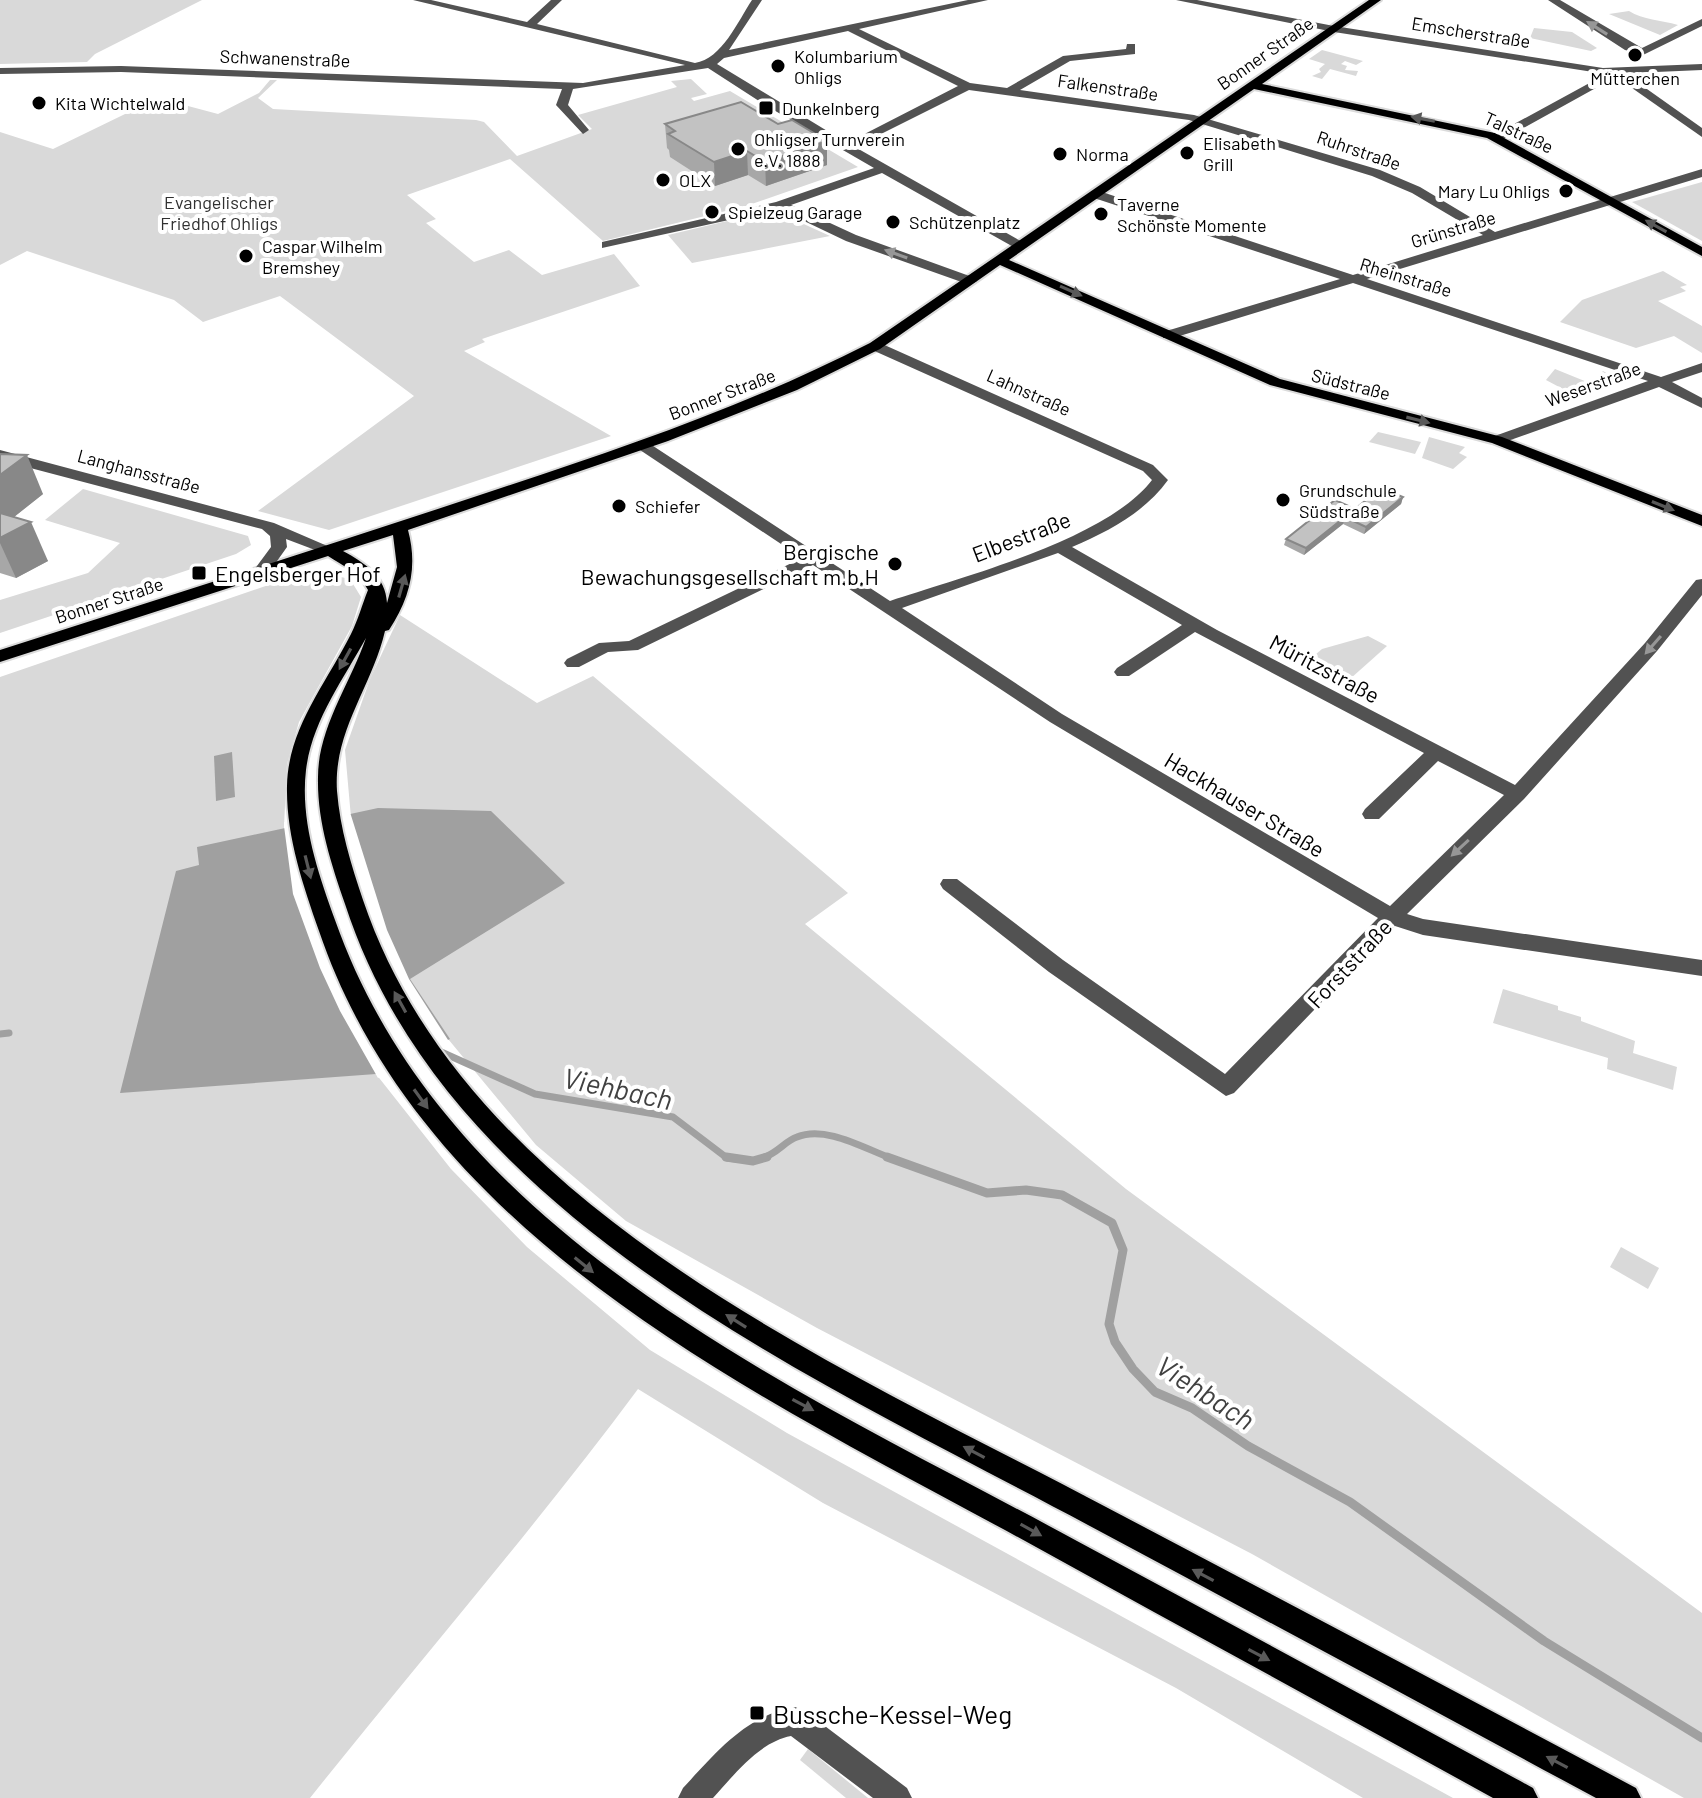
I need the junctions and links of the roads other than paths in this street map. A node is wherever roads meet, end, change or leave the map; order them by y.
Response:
1 (418, 0) edge
2 (557, 0) edge
3 (757, 0) edge
4 (983, 0) edge
5 (1181, 0) edge
6 (1376, 0) edge
7 (1553, 0) edge
8 (1702, 22) edge
9 (529, 26) junction
10 (851, 29) junction
11 (1334, 29) junction
12 (1131, 46) dead end
13 (720, 55) junction
14 (694, 64) junction
15 (710, 64) junction
16 (1702, 67) edge
17 (0, 71) edge
18 (1606, 74) junction
19 (1627, 75) junction
20 (568, 86) junction
21 (967, 86) junction
22 (1254, 86) junction
23 (1008, 92) junction
24 (1204, 120) junction
25 (583, 130) dead end
26 (1702, 133) edge
27 (1498, 138) junction
28 (845, 148) junction
29 (882, 169) junction
30 (1702, 173) edge
31 (1095, 194) junction
32 (1610, 200) junction
33 (780, 205) junction
34 (1493, 236) junction
35 (607, 245) dead end
36 (1019, 246) junction
37 (1702, 252) edge
38 (999, 260) junction
39 (1351, 279) junction
40 (970, 281) junction
41 (1168, 335) junction
42 (875, 346) junction
43 (1702, 367) edge
44 (1661, 381) junction
45 (1702, 404) edge
46 (1497, 440) junction
47 (642, 445) junction
48 (0, 455) edge
49 (1159, 483) joint
50 (1702, 521) edge
51 (268, 526) junction
52 (399, 528) junction
53 (1060, 547) junction
54 (331, 551) junction
55 (812, 559) junction
56 (259, 574) junction
57 (1702, 584) edge
58 (377, 588) junction
59 (886, 608) junction
60 (1193, 625) junction
61 (374, 640) junction
62 (0, 656) edge
63 (573, 663) dead end
64 (1123, 672) dead end
65 (1435, 753) junction
66 (1517, 794) junction
67 (1372, 814) dead end
68 (950, 884) dead end
69 (1392, 917) junction
70 (1702, 968) edge
71 (693, 1798) edge
72 (897, 1798) edge
73 (1523, 1798) edge
74 (1626, 1798) edge

1 - 9 street
2 - 9 street
3 - 13 street
4 - 10 street
5 - 11 street, Emscherstraße
6 - 11 main road, Bonner Straße
8 -> 7 street
9 - 14 street
10 - 13 street
10 - 21 street, Falkenstraße
11 - 18 street, Emscherstraße
11 - 22 main road, Bonner Straße
12 - 23 street, Falkenstraße
13 - 15 street
14 - 15 street, Schwanenstraße
14 - 20 street, Schwanenstraße
15 - 28 street
16 - 19 street
17 - 20 street, Schwanenstraße
18 - 19 street, Emscherstraße
18 - 27 street
19 - 26 street
20 - 25 street
21 - 23 street, Falkenstraße
21 - 28 street
22 - 24 main road, Bonner Straße
27 -> 22 main road, Talstraße
23 - 24 street, Falkenstraße
24 - 31 main road, Bonner Straße
24 - 34 street, Ruhrstraße
27 - 32 main road, Talstraße
28 - 29 street
29 - 33 street
29 - 36 street
30 - 32 street, Grünstraße
31 - 36 main road, Bonner Straße
31 - 39 street, Rheinstraße
32 - 34 street, Grünstraße
37 -> 32 main road, Talstraße
33 - 35 street
40 -> 33 street
34 - 39 street, Grünstraße
36 - 38 main road, Bonner Straße
38 - 40 main road, Bonner Straße
38 -> 41 main road, Südstraße
39 - 41 street, Grünstraße
39 - 44 street, Rheinstraße
40 - 42 main road, Bonner Straße
41 -> 46 main road, Südstraße
42 - 47 main road, Bonner Straße
42 - 49 street, Lahnstraße
43 - 44 street, Weserstraße
44 - 45 street, Rheinstraße
44 - 46 street, Weserstraße
46 -> 50 main road, Südstraße
47 - 52 main road, Bonner Straße
47 - 55 street, Hackhauser Straße
48 - 51 street, Langhansstraße
49 - 53 street, Elbestraße
51 - 54 street, Langhansstraße
51 - 56 street
52 - 54 main road, Bonner Straße
61 -> 52 main road
53 - 59 street, Elbestraße
53 - 60 street, Müritzstraße
54 - 56 main road, Bonner Straße
54 - 58 main road
55 - 59 street, Hackhauser Straße
55 - 63 street
56 - 62 main road, Bonner Straße
57 -> 66 street, Forststraße
58 - 61 main road
58 -> 73 main road
59 - 69 street, Hackhauser Straße
60 - 64 street
60 - 65 street, Müritzstraße
74 -> 61 main road
65 - 66 street, Müritzstraße
65 - 67 street
66 -> 69 street, Forststraße
68 - 69 street, Forststraße
69 - 70 street, Hackhauser Straße
71 - 72 street

